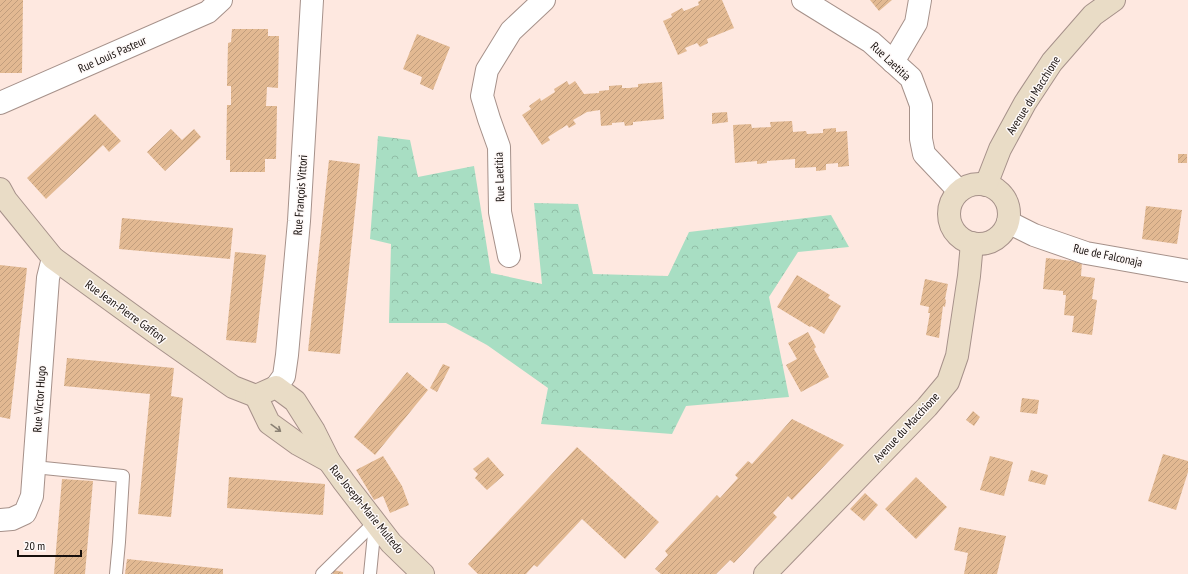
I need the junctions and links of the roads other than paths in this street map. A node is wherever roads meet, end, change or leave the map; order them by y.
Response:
1 (221, 0) edge
2 (312, 0) edge
3 (544, 0) edge
4 (803, 0) edge
5 (920, 0) edge
6 (1114, 0) edge
7 (893, 62) junction
8 (0, 103) edge
9 (986, 185) junction
10 (959, 191) junction
11 (2, 198) edge
12 (1008, 222) junction
13 (972, 243) junction
14 (509, 256) dead end
15 (53, 258) junction
16 (1188, 271) edge
17 (276, 386) junction
18 (256, 396) junction
19 (329, 461) junction
20 (34, 467) junction
21 (0, 520) edge
22 (375, 522) junction
23 (116, 574) edge
24 (322, 574) edge
25 (370, 574) edge
26 (423, 574) edge
27 (765, 574) edge

1 - 8 street, Rue Louis Pasteur
2 - 17 street, Rue François Vittori
3 - 14 street, Rue Laetitia
4 - 7 street, Rue Laetitia
5 - 7 street
6 - 9 main road, Avenue du Macchione
7 - 10 street, Rue Laetitia
9 - 10 main road
9 - 12 main road
10 - 13 main road
11 - 15 main road, Rue Jean-Pierre Gaffory
12 - 13 main road
12 - 16 street, Rue de Falconaja
13 - 27 main road, Avenue du Macchione
15 - 18 main road, Rue Jean-Pierre Gaffory
15 - 20 street, Rue Victor Hugo
17 - 18 main road
17 - 19 main road, Rue Joseph-Marie Multedo
18 -> 19 main road, Rue Joseph-Marie Multedo
19 - 22 main road, Rue Joseph-Marie Multedo
20 - 21 street, Rue Victor Hugo
20 - 23 lane
22 - 24 lane
22 - 25 lane
22 - 26 main road, Rue Joseph-Marie Multedo

